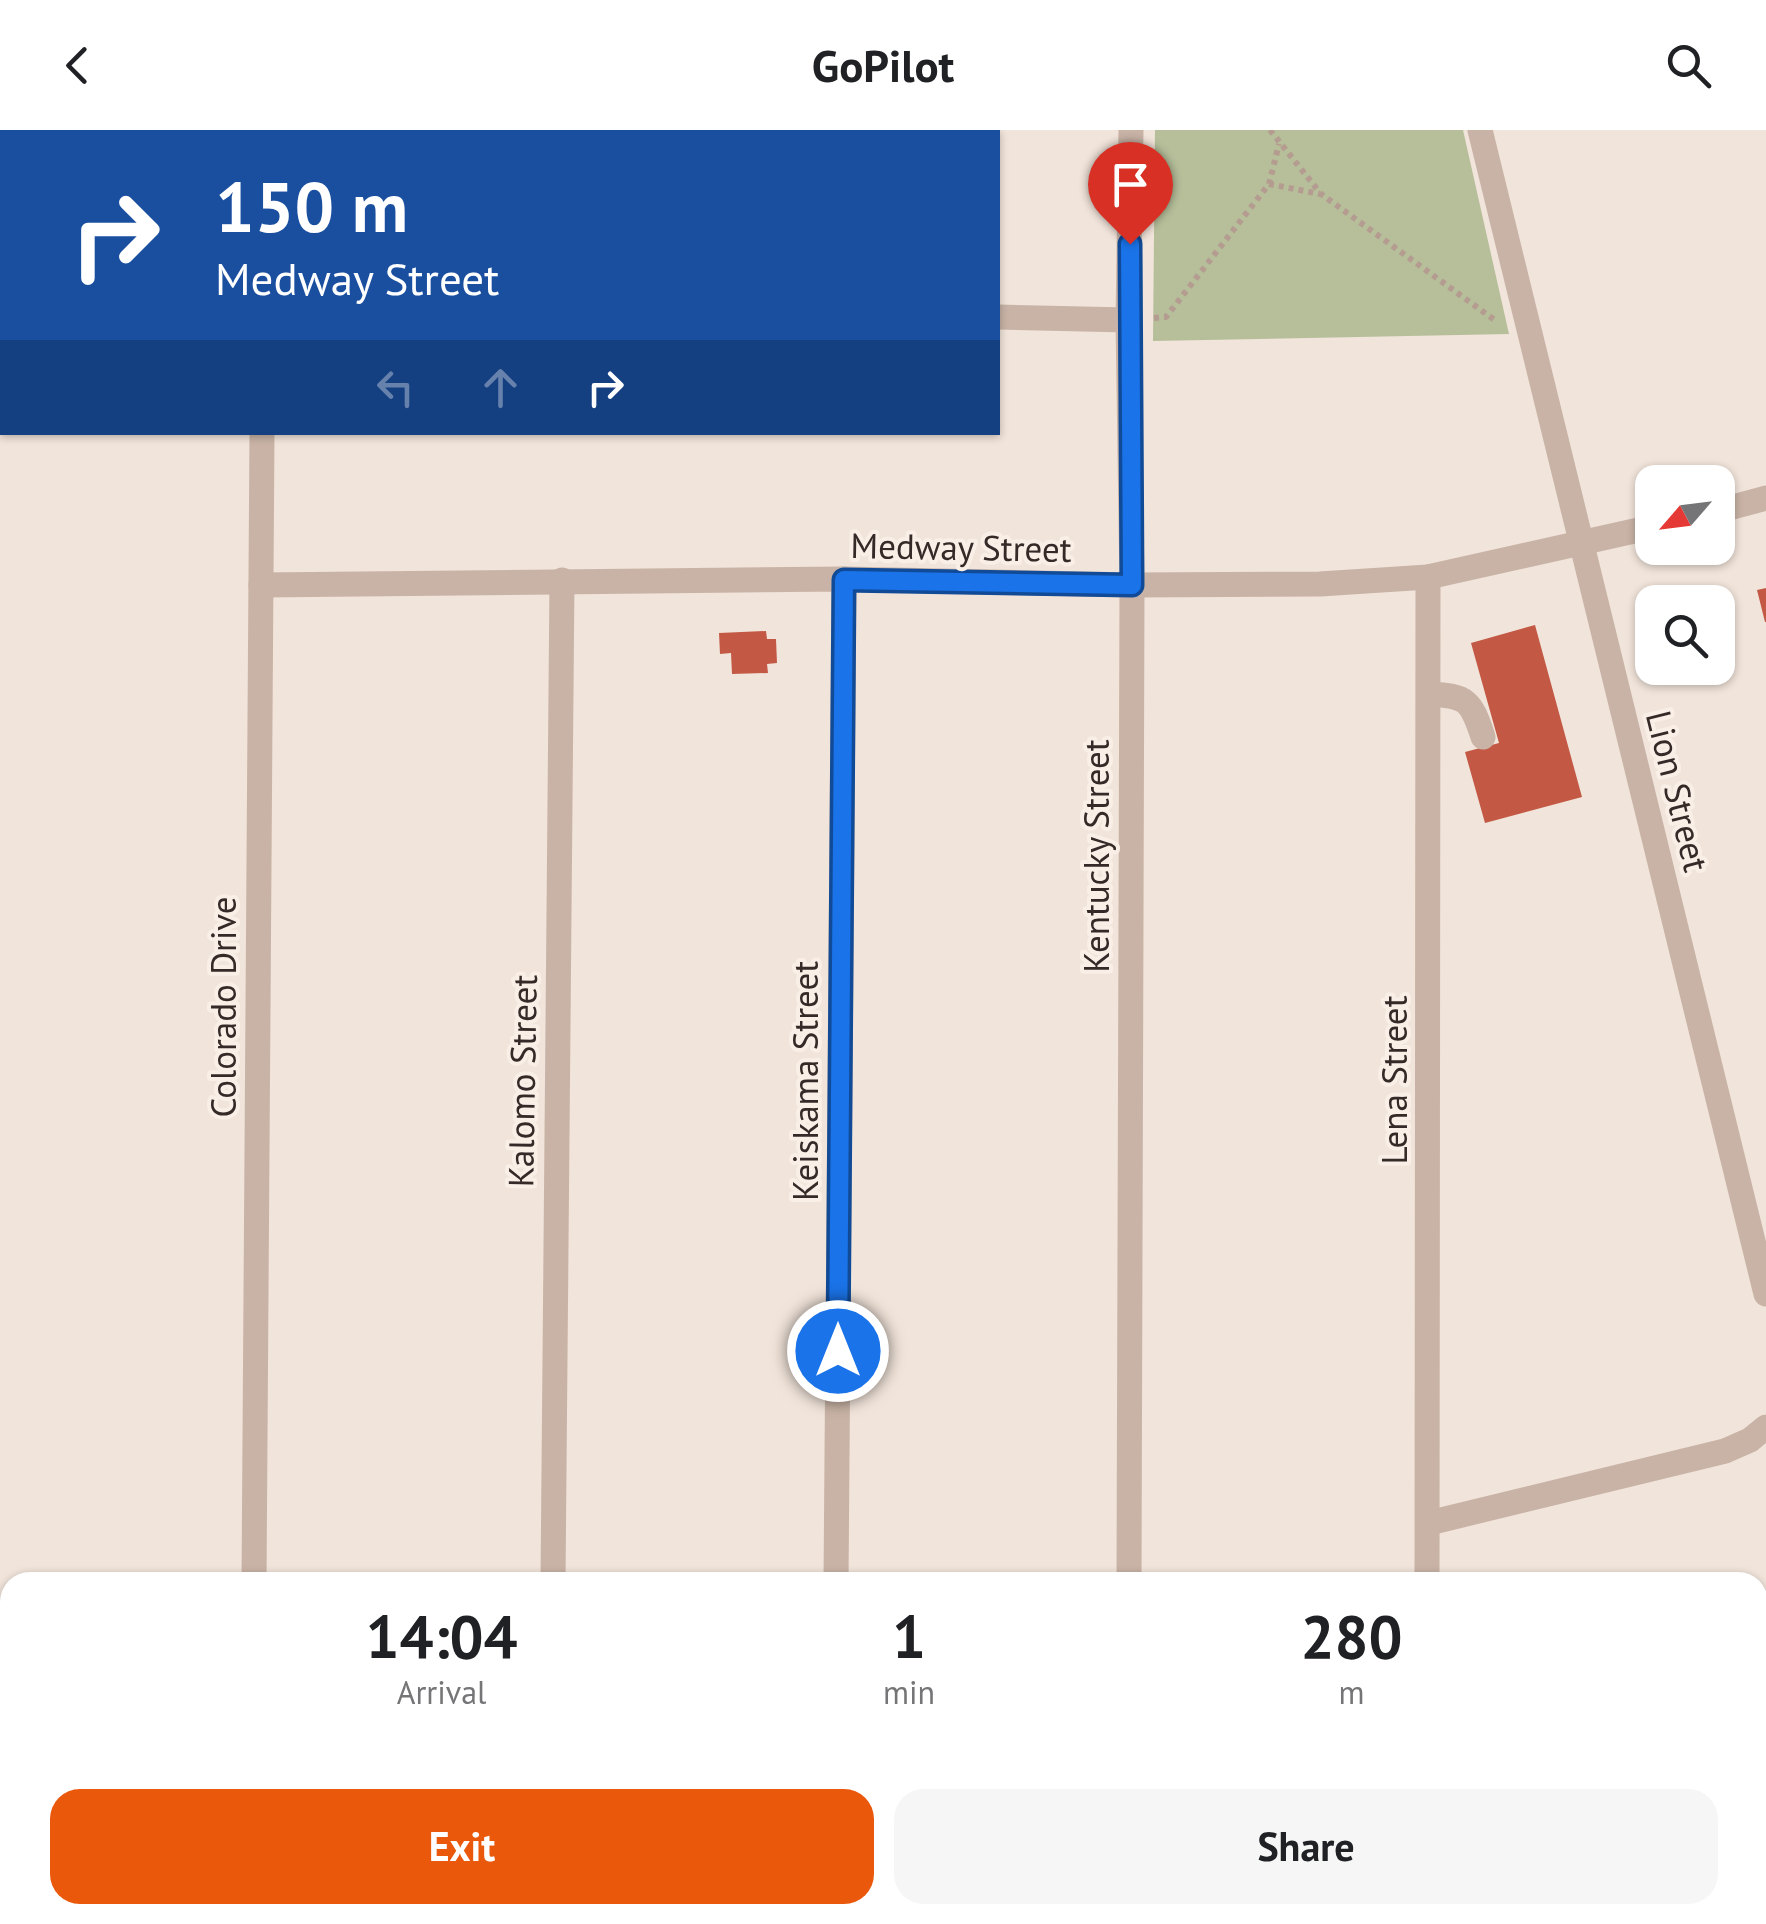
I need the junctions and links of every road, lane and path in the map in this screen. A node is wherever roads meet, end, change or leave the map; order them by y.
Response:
1 (1131, 130) edge
2 (1270, 130) edge
3 (1480, 130) edge
4 (1279, 142) junction
5 (1269, 184) junction
6 (1321, 194) junction
7 (1000, 317) edge
8 (1128, 320) junction
9 (1533, 349) junction
10 (262, 435) edge
11 (1766, 498) edge
12 (1735, 506) edge
13 (1635, 531) edge
14 (1582, 544) junction
15 (1428, 577) junction
16 (562, 580) junction
17 (844, 580) junction
18 (262, 585) junction
19 (1132, 585) junction
20 (1428, 694) junction
21 (1483, 737) dead end
22 (1766, 1294) edge
23 (1766, 1427) edge
24 (1429, 1523) junction
25 (254, 1572) edge
26 (552, 1572) edge
27 (836, 1572) edge
28 (1128, 1572) edge
29 (1428, 1572) edge
30 (833, 1924) edge
31 (917, 1924) edge

1 - 8 street, Kentucky Street
2 - 4 path
3 - 9 street, Lion Street
4 - 5 path
4 - 6 path
5 - 6 path
5 - 8 path
6 - 9 path
7 - 8 street
8 - 19 street, Kentucky Street
9 - 14 street, Lion Street
10 - 18 street, Colorado Drive
11 - 12 street
13 - 14 street, Medway Street
14 - 15 street, Medway Street
14 - 22 street, Lion Street
15 - 19 street, Medway Street
15 - 20 street, Lena Street
16 - 17 street, Medway Street
16 - 18 street, Medway Street
16 - 26 street, Kalomo Street
17 - 19 street, Medway Street
17 - 27 street, Keiskama Street
18 - 25 street, Colorado Drive
19 - 28 street, Kentucky Street
20 - 21 street
20 - 24 street, Lena Street
23 - 24 street
24 - 29 street, Lena Street
30 - 31 street

